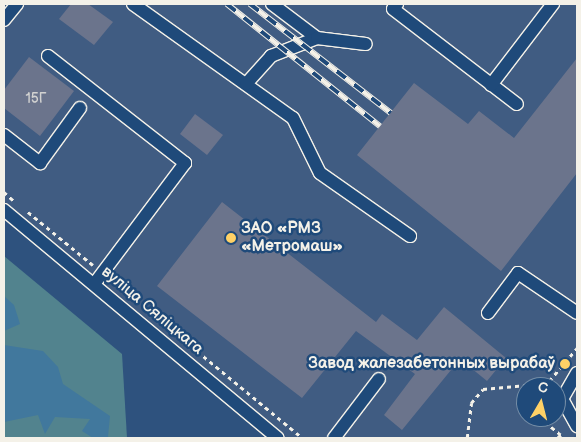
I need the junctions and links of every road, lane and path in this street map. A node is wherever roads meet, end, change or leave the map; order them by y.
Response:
1 (17, 4) edge
2 (133, 4) edge
3 (272, 4) edge
4 (397, 4) edge
5 (553, 4) edge
6 (4, 20) edge
7 (317, 38) junction
8 (366, 44) dead end
9 (48, 56) dead end
10 (246, 84) junction
11 (491, 85) junction
12 (517, 104) dead end
13 (80, 108) dead end
14 (4, 135) edge
15 (4, 192) edge
16 (19, 204) dead end
17 (4, 210) edge
18 (26, 211) dead end
19 (410, 236) dead end
20 (102, 272) junction
21 (94, 284) junction
22 (488, 313) dead end
23 (577, 313) edge
24 (577, 348) edge
25 (577, 374) edge
26 (553, 377) edge
27 (378, 379) dead end
28 (516, 386) edge
29 (577, 426) edge
30 (552, 427) edge
31 (278, 438) edge
32 (303, 438) edge
33 (334, 438) edge
34 (467, 438) edge
35 (558, 438) edge

1 - 6 street
2 - 10 street
3 - 7 street
4 - 11 street
5 - 11 street
7 - 8 street
7 - 10 street
9 - 20 street
10 - 19 street
11 - 12 street
13 - 14 street
15 - 16 path
17 - 21 street, вуліца Сяліцкага
18 - 20 path
20 - 21 street
20 - 32 path
21 - 31 street, вуліца Сяліцкага
22 - 23 street
24 - 26 path
25 - 29 street
27 - 33 street
28 - 34 path
30 - 35 path

